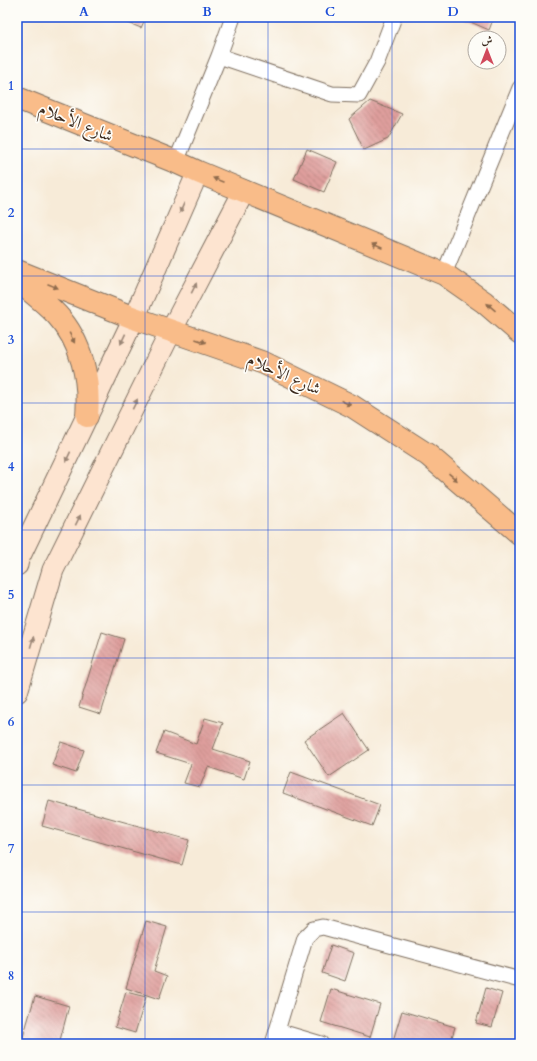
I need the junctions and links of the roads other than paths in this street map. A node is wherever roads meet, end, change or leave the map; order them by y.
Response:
1 (232, 17) edge
2 (394, 17) edge
3 (219, 56) junction
4 (520, 88) edge
5 (17, 98) edge
6 (176, 162) junction
7 (198, 172) junction
8 (244, 191) junction
9 (17, 271) edge
10 (444, 274) junction
11 (17, 280) edge
12 (134, 318) junction
13 (172, 331) junction
14 (520, 333) edge
15 (87, 416) junction
16 (520, 534) edge
17 (17, 565) edge
18 (17, 692) edge
19 (520, 980) edge
20 (275, 1038) edge
21 (321, 1044) edge

1 - 3 street
2 - 3 street
3 - 6 street
4 - 10 street
5 - 6 main road, شارع الأحلام
6 - 7 main road, شارع الأحلام
8 -> 7 main road, شارع الأحلام
7 -> 12 main road
10 -> 8 main road, شارع الأحلام
13 -> 8 main road
9 -> 12 main road, شارع الأحلام
14 -> 10 main road, شارع الأحلام
11 -> 15 main road
12 - 13 main road, شارع الأحلام
12 -> 15 main road
13 -> 16 main road, شارع الأحلام
18 -> 13 main road
15 -> 17 main road
19 - 20 street
20 - 21 street

